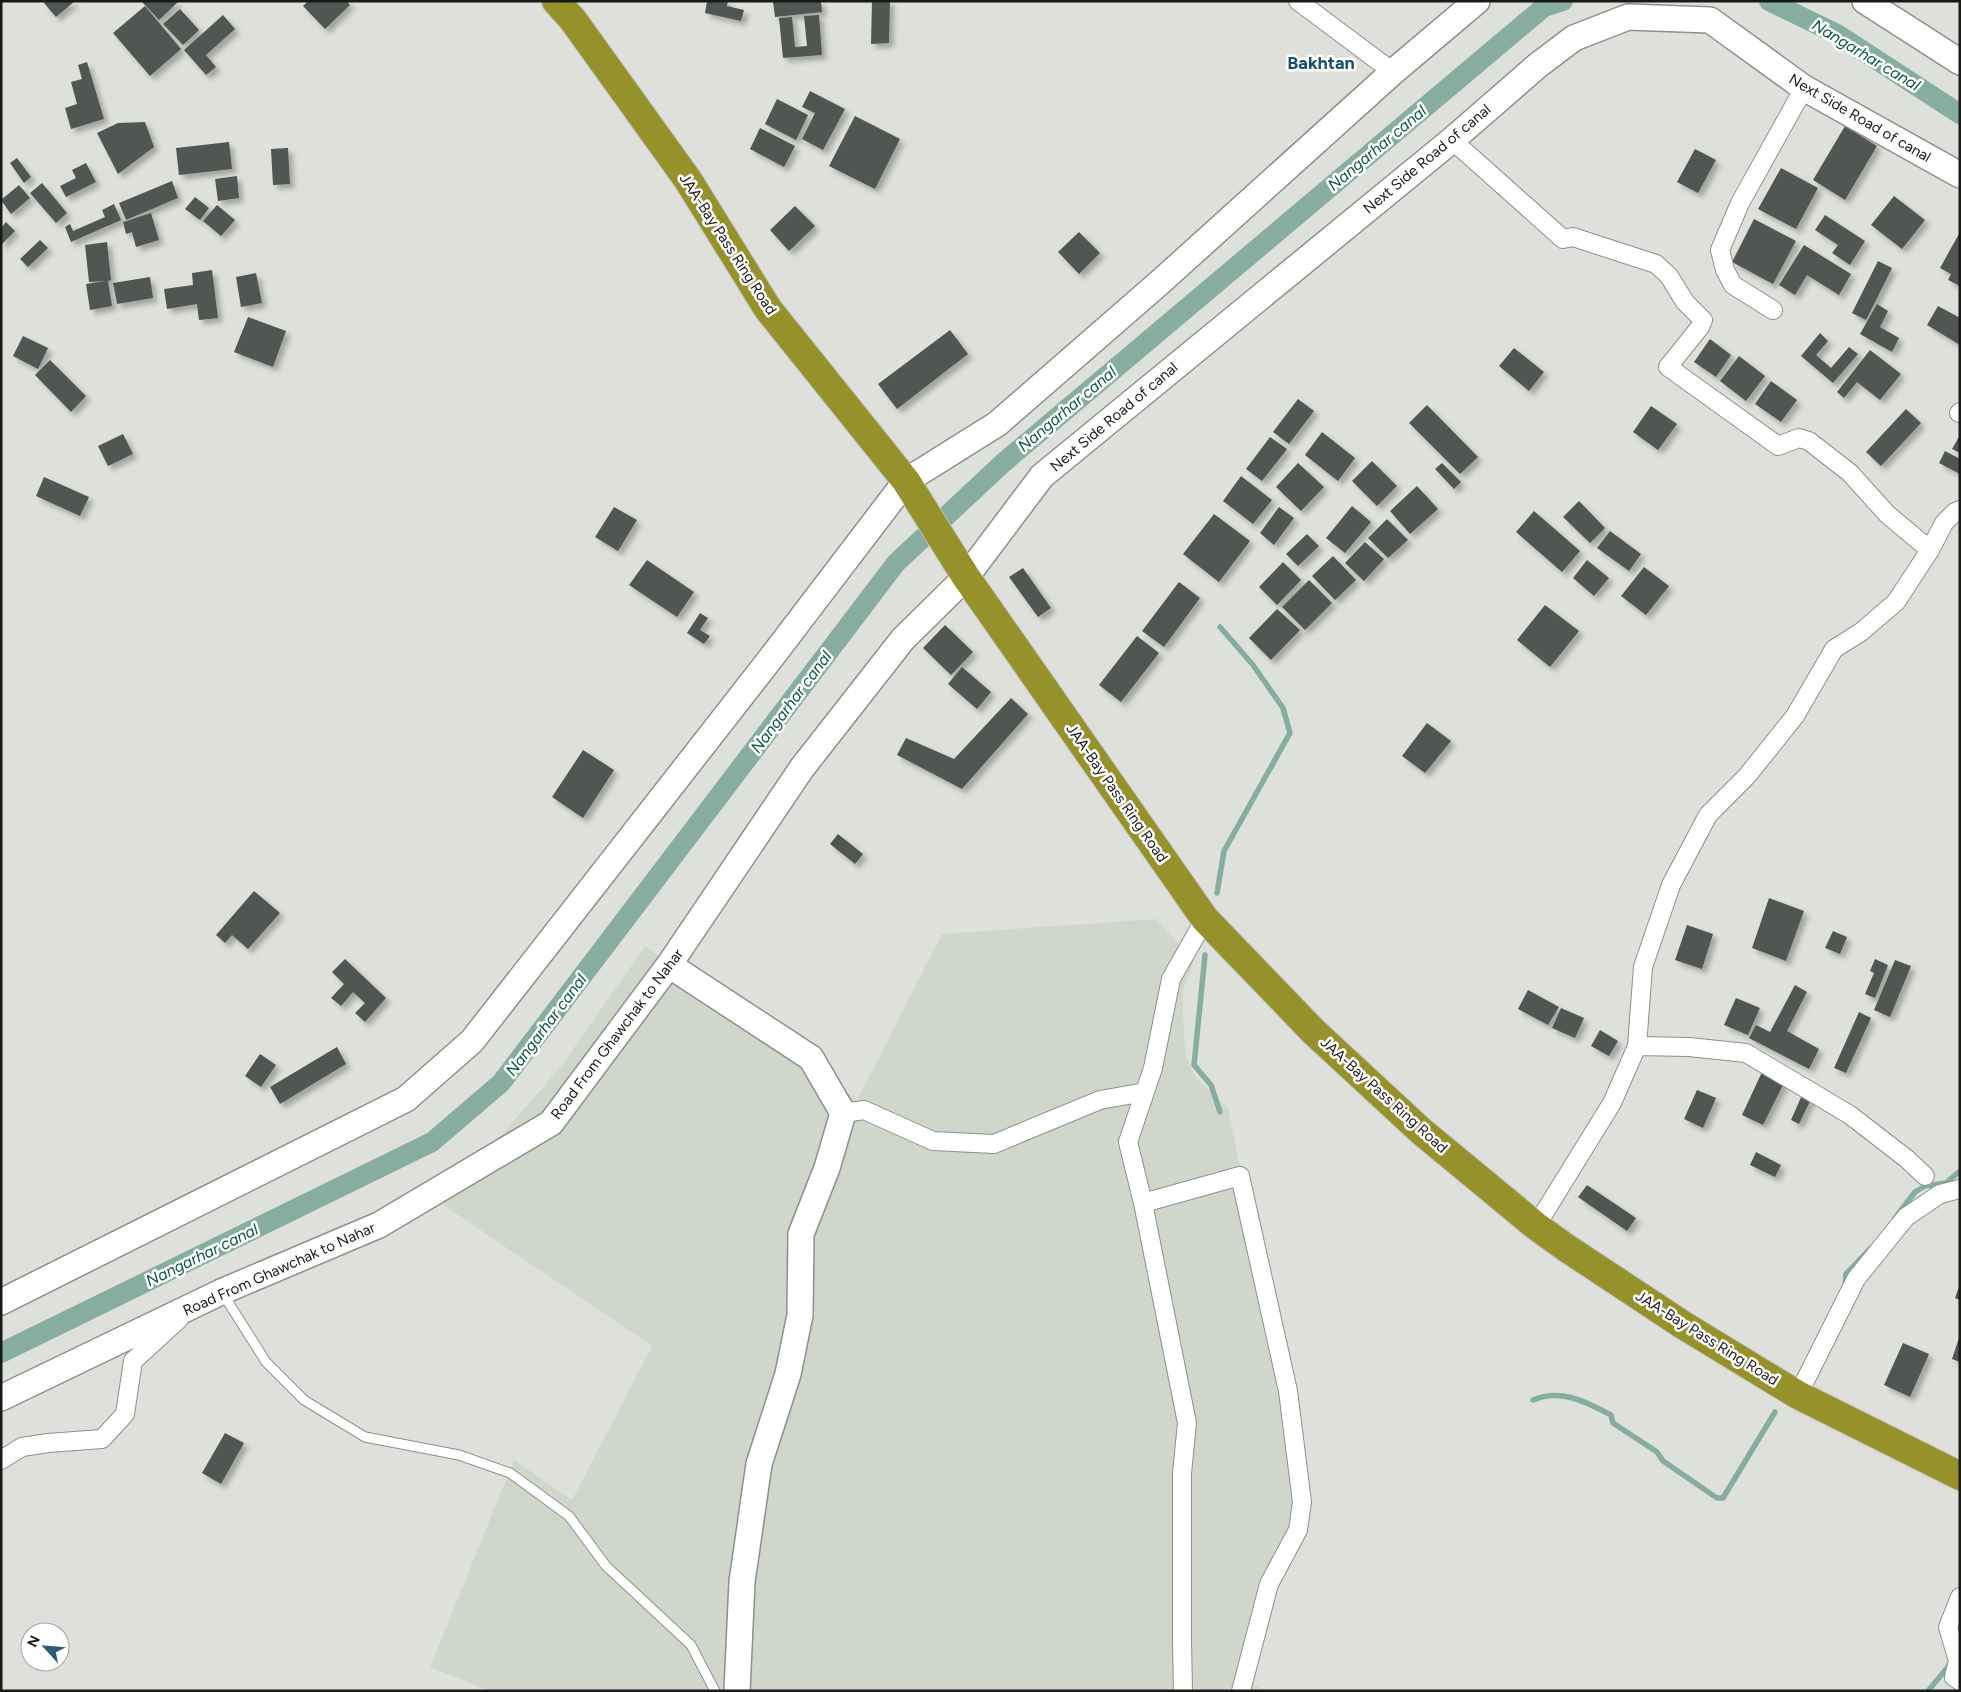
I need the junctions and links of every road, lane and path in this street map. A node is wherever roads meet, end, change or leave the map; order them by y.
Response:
1 (556, 1) edge
2 (1298, 1) edge
3 (1477, 1) edge
4 (1865, 1) edge
5 (1960, 62) edge
6 (1393, 72) junction
7 (1804, 88) junction
8 (1452, 140) junction
9 (1960, 175) edge
10 (1773, 310) dead end
11 (906, 481) junction
12 (1960, 510) edge
13 (1930, 550) junction
14 (960, 566) junction
15 (1205, 919) junction
16 (669, 964) junction
17 (1637, 1046) junction
18 (1145, 1092) junction
19 (843, 1113) junction
20 (1924, 1176) dead end
21 (1960, 1189) edge
22 (1143, 1202) junction
23 (1536, 1226) junction
24 (221, 1292) junction
25 (1, 1302) edge
26 (194, 1306) junction
27 (1798, 1395) junction
28 (1, 1398) edge
29 (1, 1460) edge
30 (1960, 1476) edge
31 (1960, 1597) edge
32 (1960, 1681) edge
33 (715, 1691) edge
34 (737, 1691) edge
35 (1183, 1691) edge
36 (1241, 1691) edge

1 - 11 highway, JAA-Bay Pass Ring Road
2 - 6 street
3 - 6 street
4 - 5 street
6 - 11 street
7 - 8 street, Next Side Road of canal
7 - 9 street, Next Side Road of canal
7 - 10 street
8 - 13 street
8 - 14 street, Next Side Road of canal
11 - 14 highway, JAA-Bay Pass Ring Road
11 - 25 street
12 - 13 street
13 - 17 street
14 - 15 highway, JAA-Bay Pass Ring Road
14 - 16 street, Road From Ghawchak to Nahar
15 - 18 street
15 - 23 highway, JAA-Bay Pass Ring Road
16 - 19 street
16 - 24 street, Road From Ghawchak to Nahar
17 - 20 street
17 - 23 street
18 - 19 street
18 - 22 street
19 - 34 street
21 - 27 street
22 - 35 street
22 - 36 street
23 - 27 highway, JAA-Bay Pass Ring Road
24 - 26 street, Road From Ghawchak to Nahar
24 - 33 lane
26 - 28 street, Road From Ghawchak to Nahar
26 - 29 street
27 - 30 highway, JAA-Bay Pass Ring Road
31 - 32 street

